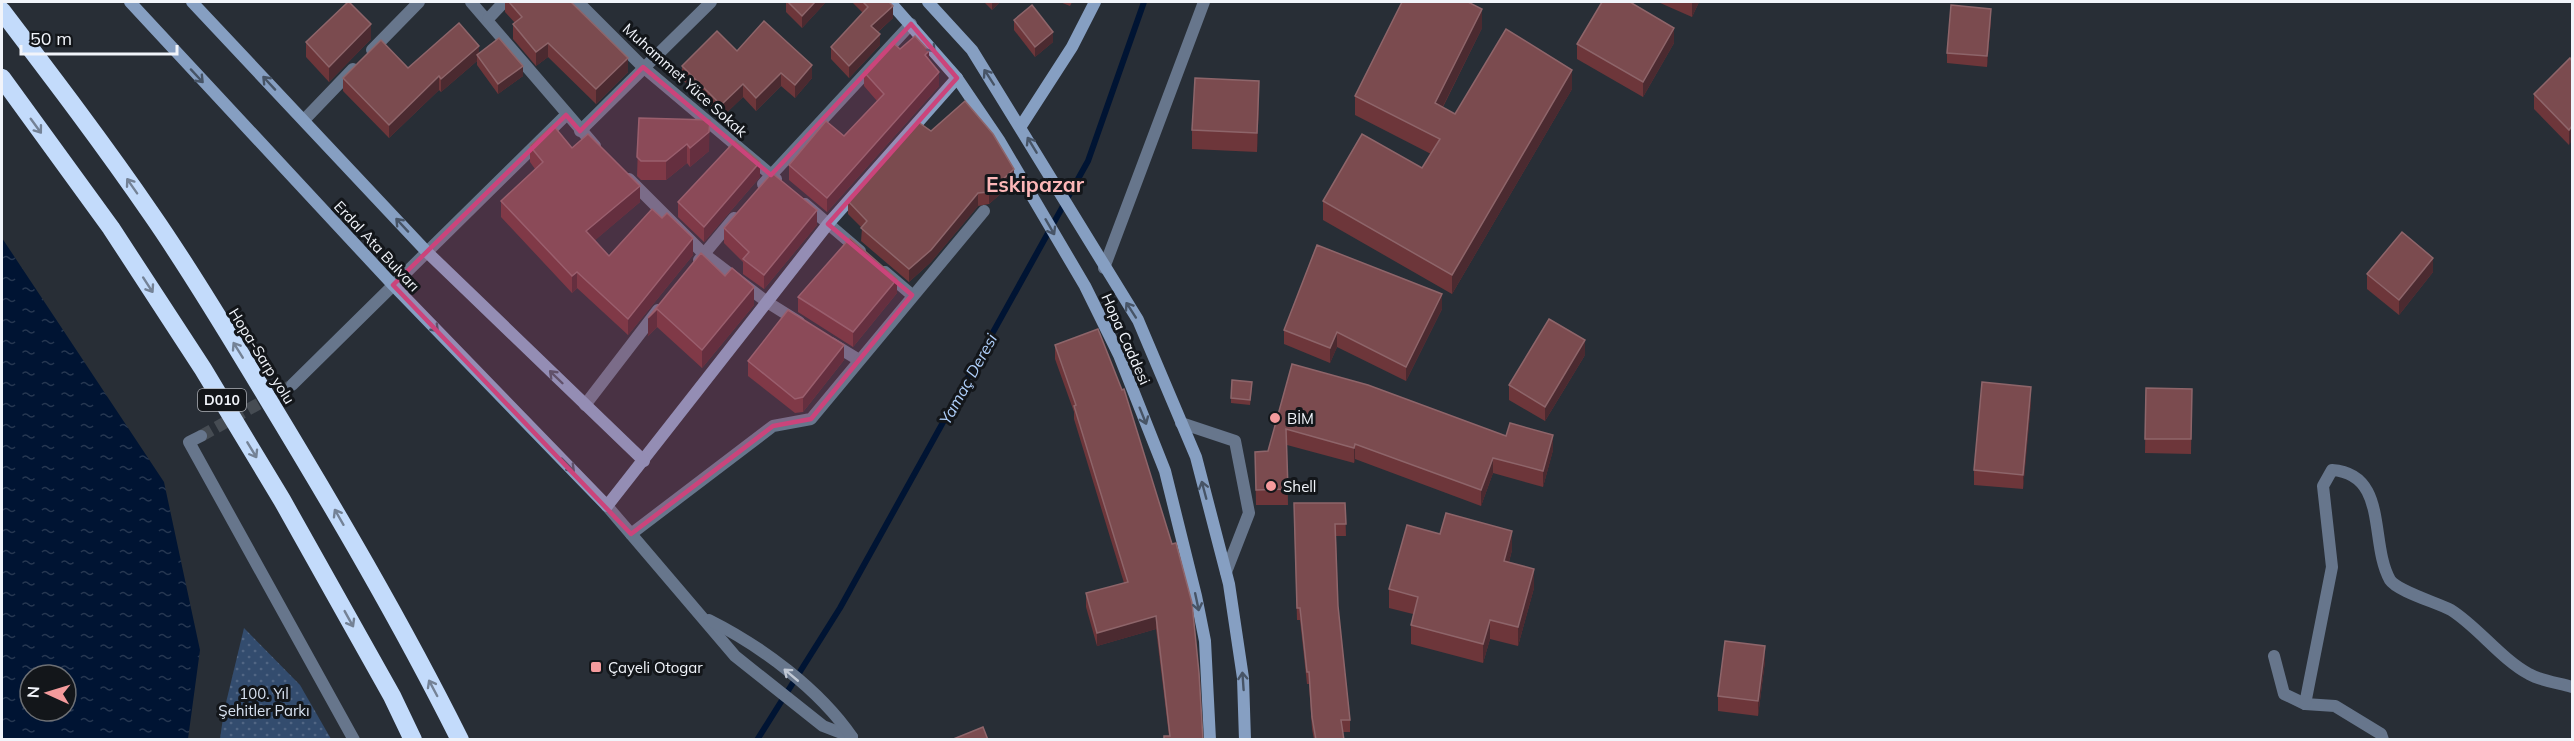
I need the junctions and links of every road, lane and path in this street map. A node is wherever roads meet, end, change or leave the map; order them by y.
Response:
1 (130, 2) edge
2 (192, 2) edge
3 (420, 2) edge
4 (471, 2) edge
5 (504, 2) edge
6 (578, 2) edge
7 (711, 2) edge
8 (891, 2) edge
9 (928, 2) edge
10 (1095, 2) edge
11 (1204, 2) edge
12 (2, 11) edge
13 (488, 19) junction
14 (911, 24) junction
15 (644, 67) junction
16 (2, 78) edge
17 (957, 78) junction
18 (566, 115) junction
19 (304, 120) junction
20 (1021, 126) junction
21 (580, 131) junction
22 (605, 156) edge
23 (622, 173) edge
24 (771, 175) junction
25 (756, 192) edge
26 (741, 210) edge
27 (984, 211) dead end
28 (828, 224) junction
29 (427, 252) junction
30 (704, 254) junction
31 (1104, 268) junction
32 (689, 271) edge
33 (393, 285) junction
34 (912, 295) junction
35 (668, 298) edge
36 (767, 302) junction
37 (859, 360) junction
38 (292, 385) tunnel mouth
39 (585, 405) junction
40 (1181, 423) junction
41 (201, 436) dead end
42 (644, 461) junction
43 (607, 506) junction
44 (631, 534) junction
45 (1226, 572) junction
46 (704, 617) junction
47 (2274, 656) dead end
48 (2572, 687) edge
49 (2305, 704) junction
50 (854, 738) edge
51 (354, 740) edge
52 (413, 740) edge
53 (460, 740) edge
54 (1210, 740) edge
55 (1245, 740) edge
56 (2383, 740) edge

1 -> 33 street, Erdal Ata Bulvarı
19 -> 2 street
3 - 19 street
4 - 13 street
5 - 13 street
6 - 15 street, Muhammet Yüce Sokak
7 - 15 street
8 - 14 street, Hopa Caddesi
20 -> 9 street, Hopa Caddesi
10 - 20 street
11 - 31 street
53 -> 12 highway, Hopa-Sarp yolu
13 - 18 street
14 -> 17 street, Hopa Caddesi
14 - 24 street
15 - 21 street
15 - 24 street, Muhammet Yüce Sokak
16 -> 52 highway, D010
17 - 28 street
17 -> 54 street, Hopa Caddesi
18 - 21 street
18 - 29 street
29 -> 19 street
31 -> 20 street, Hopa Caddesi
21 - 22 street
23 - 30 street
24 - 25 street
24 - 28 street, Muhammet Yüce Sokak
26 - 30 street
27 - 34 street
28 - 34 street, Muhammet Yüce Sokak
28 - 36 street
29 - 33 street
39 -> 29 street
30 - 32 street
30 - 36 street
40 -> 31 street, Hopa Caddesi
33 - 38 street
33 -> 43 street, Erdal Ata Bulvarı
34 - 37 street
35 - 39 street
36 - 37 street
36 - 42 street
37 - 44 street
39 - 42 street
45 -> 40 street, Hopa Caddesi
40 - 45 street
41 - 51 street
42 - 43 street
43 - 44 street
44 - 46 street
55 -> 45 street, Hopa Caddesi
50 -> 46 street
46 - 50 street
47 - 49 street
48 - 49 street
49 - 56 street

